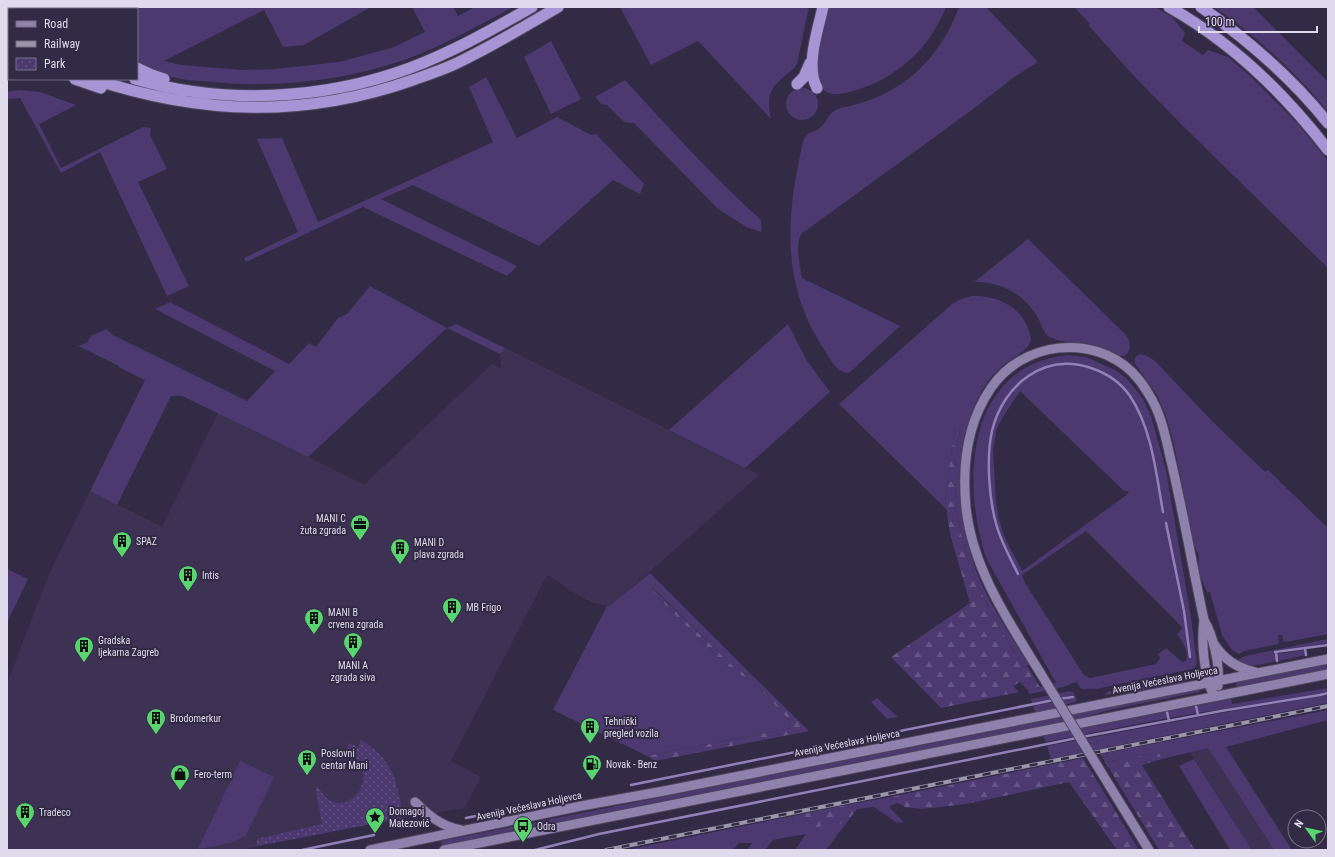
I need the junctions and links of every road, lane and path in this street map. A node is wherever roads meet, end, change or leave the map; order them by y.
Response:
1 (532, 7) edge
2 (558, 7) edge
3 (823, 7) edge
4 (1169, 7) edge
5 (1201, 7) edge
6 (813, 55) junction
7 (138, 68) edge
8 (78, 80) edge
9 (96, 80) edge
10 (138, 80) edge
11 (797, 84) dead end
12 (817, 88) dead end
13 (226, 94) junction
14 (146, 95) junction
15 (1328, 123) edge
16 (1328, 150) edge
17 (1204, 620) junction
18 (1212, 641) junction
19 (1328, 659) edge
20 (1259, 673) junction
21 (1328, 674) edge
22 (1214, 682) junction
23 (1214, 696) junction
24 (415, 802) dead end
25 (465, 831) junction
26 (370, 850) edge
27 (444, 850) edge
28 (1149, 850) edge

1 - 13 highway
2 - 14 highway
3 - 6 highway
4 - 16 highway
5 - 15 highway
6 - 11 highway
6 - 12 highway
7 - 13 highway
8 - 14 highway
9 - 14 highway
10 - 13 highway
17 - 18 main road
17 - 22 main road
17 - 28 main road, bridge
18 - 20 main road
18 - 22 main road
19 - 20 main road, Avenija Većeslava Holjevca
20 - 22 main road, Avenija Većeslava Holjevca
21 - 23 main road
22 - 23 main road
22 - 25 main road, Avenija Većeslava Holjevca
23 - 27 main road
24 - 25 main road
25 - 26 main road, Avenija Većeslava Holjevca

